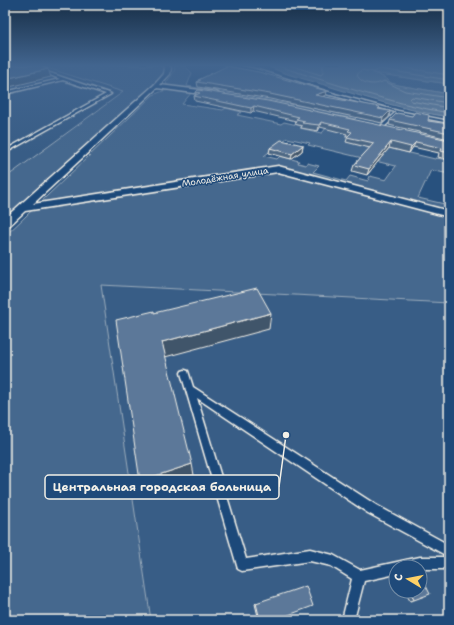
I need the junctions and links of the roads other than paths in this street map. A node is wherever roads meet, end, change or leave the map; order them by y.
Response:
1 (109, 94) edge
2 (147, 94) edge
3 (218, 94) edge
4 (332, 94) edge
5 (227, 96) edge
6 (398, 112) junction
7 (449, 122) edge
8 (374, 126) edge
9 (382, 127) junction
10 (390, 129) edge
11 (5, 152) edge
12 (20, 209) junction
13 (449, 214) edge
14 (5, 224) edge
15 (185, 373) dead end
16 (190, 389) junction
17 (449, 551) edge
18 (428, 563) edge
19 (449, 563) edge
20 (388, 570) edge
21 (358, 576) junction
22 (348, 620) edge

1 - 11 lane
2 - 12 street
3 - 5 street
4 - 6 lane
6 - 7 lane
6 - 9 lane
8 - 9 street
9 - 10 street
12 - 13 street, Молодёжная улица
12 - 14 street
15 - 16 lane
16 - 17 lane
16 - 21 lane
18 - 19 lane
20 - 21 lane
21 - 22 lane

